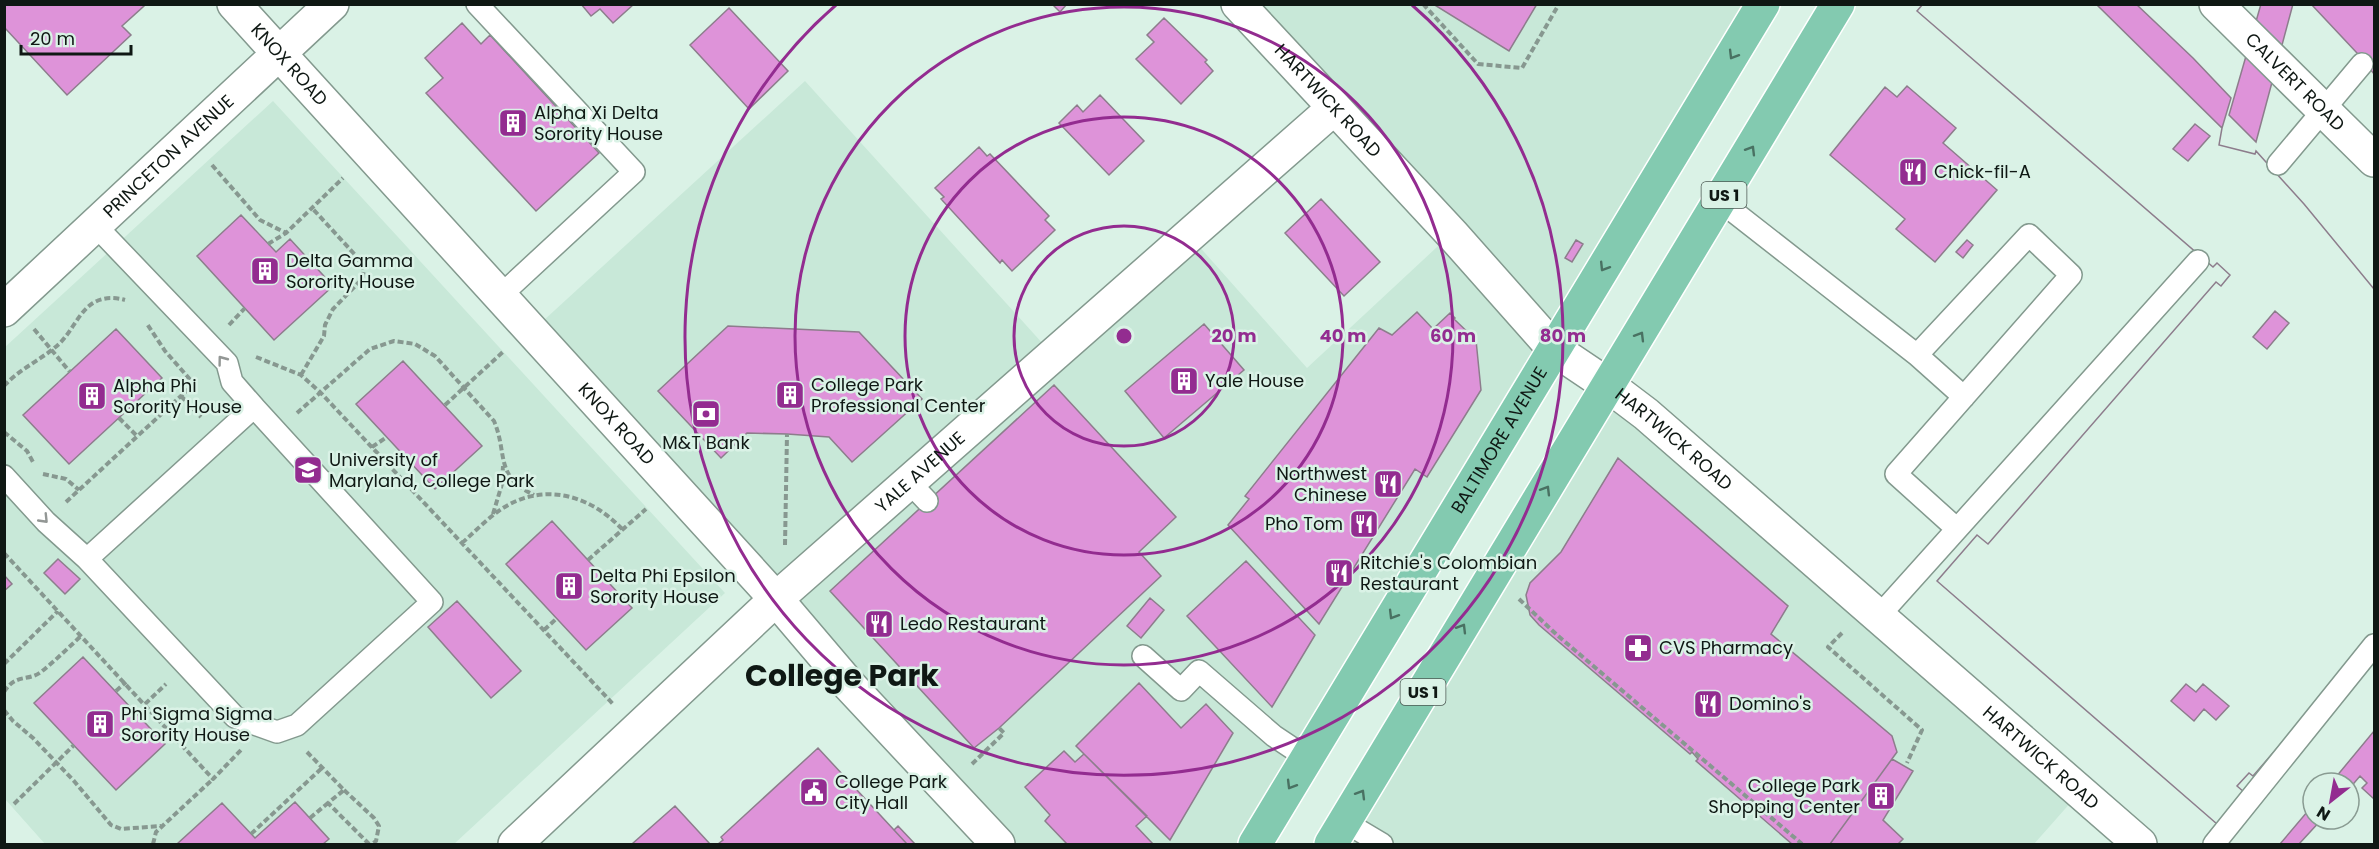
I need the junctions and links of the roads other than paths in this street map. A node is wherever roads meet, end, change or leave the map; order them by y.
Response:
1 (234, 4) edge
2 (332, 4) edge
3 (477, 4) edge
4 (1238, 4) edge
5 (1763, 4) edge
6 (1838, 4) edge
7 (2216, 4) edge
8 (279, 54) junction
9 (2362, 64) dead end
10 (1334, 108) junction
11 (2324, 110) junction
12 (2374, 160) edge
13 (2278, 164) dead end
14 (1720, 201) junction
15 (95, 225) junction
16 (2198, 261) dead end
17 (500, 296) junction
18 (17, 317) edge
19 (1554, 349) junction
20 (1917, 355) junction
21 (1609, 386) junction
22 (1964, 397) junction
23 (254, 407) junction
24 (4, 476) edge
25 (1957, 529) junction
26 (87, 559) junction
27 (776, 599) junction
28 (1878, 617) junction
29 (2374, 645) edge
30 (1143, 656) dead end
31 (1307, 758) junction
32 (1339, 837) edge
33 (515, 844) edge
34 (998, 844) edge
35 (1255, 844) edge
36 (1382, 844) edge
37 (2140, 844) edge
38 (2214, 844) edge

1 - 8 street, KNOX ROAD
2 - 8 street, PRINCETON AVENUE
3 - 17 lane
4 - 10 street, HARTWICK ROAD
5 -> 19 main road, BALTIMORE AVENUE
14 -> 6 main road, US 1
7 - 11 street, CALVERT ROAD
8 - 15 street, PRINCETON AVENUE
8 - 17 street, KNOX ROAD
9 - 11 lane
10 - 19 street, HARTWICK ROAD
10 - 27 street, YALE AVENUE
11 - 12 street, CALVERT ROAD
11 - 13 lane
14 - 20 lane
21 -> 14 main road, US 1
15 - 18 street, PRINCETON AVENUE
23 -> 15 lane
16 - 25 lane
17 - 27 street, KNOX ROAD
19 - 21 street, HARTWICK ROAD
19 -> 31 main road, BALTIMORE AVENUE
20 - 22 lane
20 - 22 lane
21 - 28 street, HARTWICK ROAD
32 -> 21 main road, US 1
22 - 25 lane
23 - 26 lane
23 - 26 lane
24 -> 26 lane
25 - 28 lane
27 - 33 street, YALE AVENUE
27 - 34 street, KNOX ROAD
28 - 37 street, HARTWICK ROAD
29 - 38 lane
30 - 31 lane
31 -> 35 main road, BALTIMORE AVENUE
32 - 36 lane

